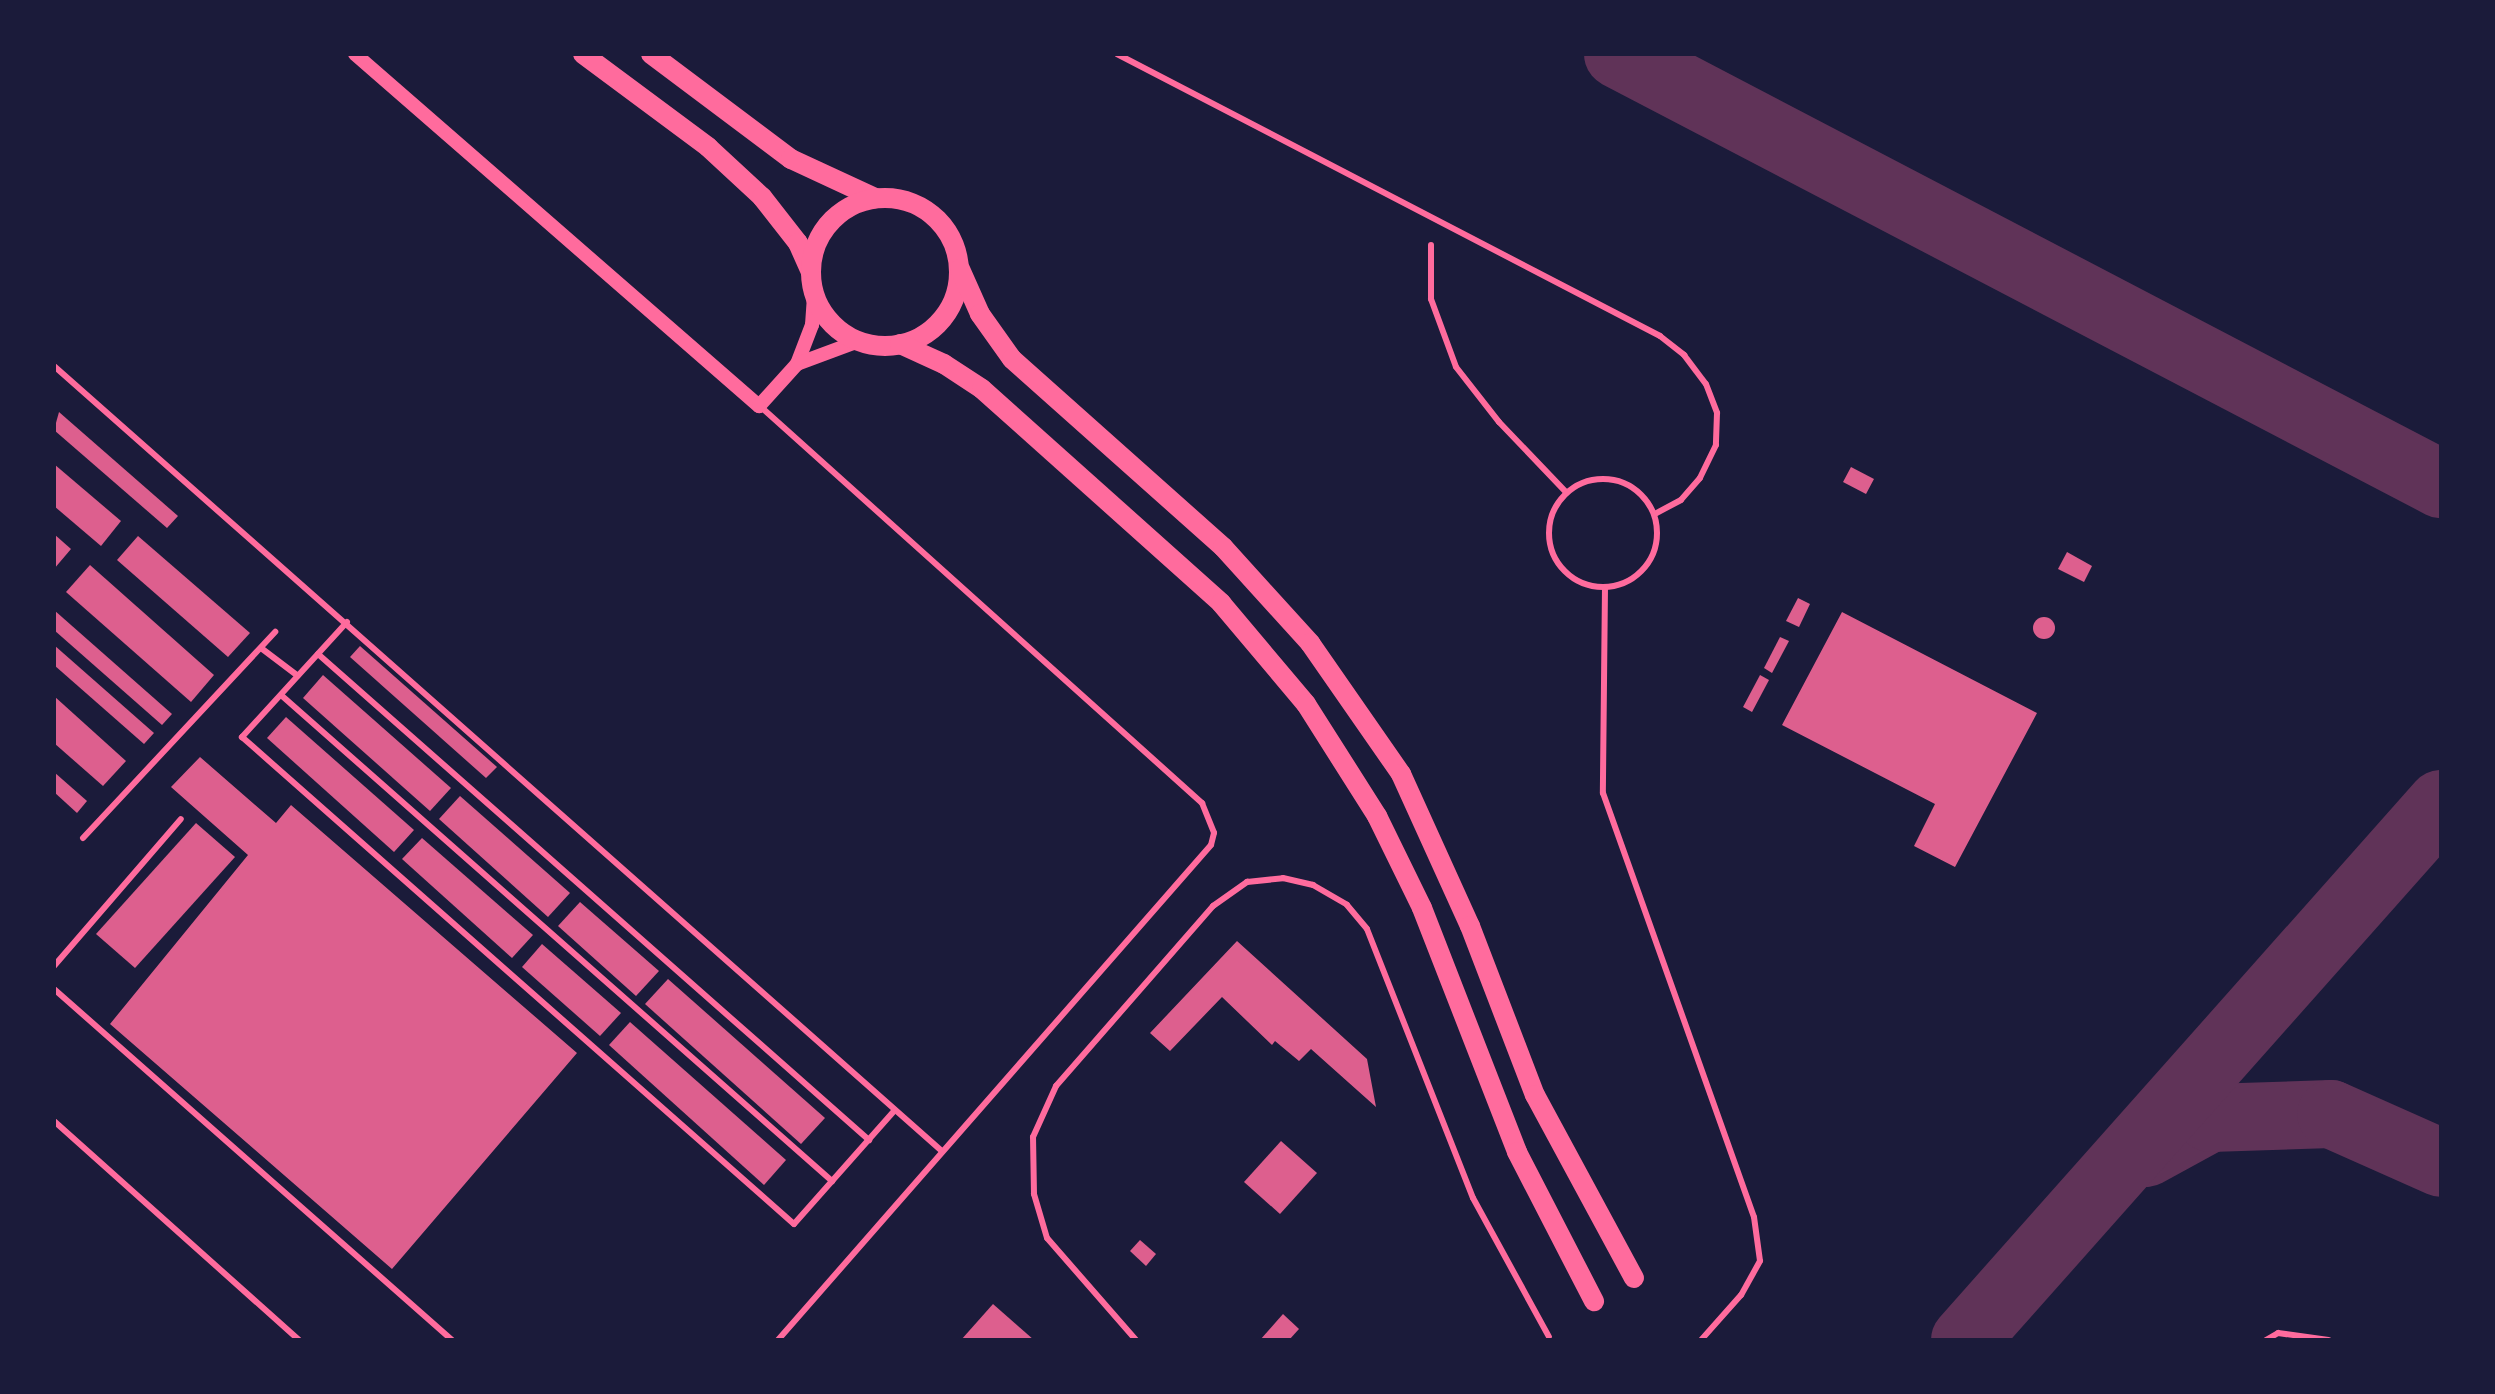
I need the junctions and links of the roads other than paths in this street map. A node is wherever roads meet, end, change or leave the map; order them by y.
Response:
1 (355, 54) edge
2 (583, 54) edge
3 (651, 54) edge
4 (1117, 54) edge
5 (875, 198) junction
6 (1431, 245) dead end
7 (960, 269) junction
8 (812, 283) junction
9 (859, 341) junction
10 (900, 344) junction
11 (797, 364) junction
12 (54, 366) edge
13 (61, 374) junction
14 (54, 382) edge
15 (759, 406) junction
16 (1566, 492) junction
17 (1655, 514) junction
18 (1605, 587) junction
19 (347, 622) junction
20 (275, 632) dead end
21 (261, 648) junction
22 (318, 654) junction
23 (298, 676) junction
24 (281, 695) junction
25 (181, 819) dead end
26 (83, 838) dead end
27 (54, 966) edge
28 (54, 989) edge
29 (895, 1110) junction
30 (54, 1121) edge
31 (869, 1140) junction
32 (942, 1151) junction
33 (832, 1181) junction
34 (1634, 1278) dead end
35 (1594, 1301) dead end
36 (1549, 1337) dead end
37 (299, 1340) edge
38 (452, 1340) edge
39 (778, 1340) edge
40 (1136, 1340) edge
41 (1701, 1340) edge
42 (2266, 1340) edge
43 (2329, 1340) edge

1 - 15 street
2 - 8 main road
3 - 5 main road
4 - 17 lane
5 - 7 main road
5 - 8 main road
6 - 16 lane
7 - 10 main road
7 - 34 main road
8 - 9 main road
8 - 11 street
9 - 10 main road
9 - 11 street
10 - 35 main road
11 - 15 street
12 - 13 lane
13 - 14 lane
13 - 19 lane
15 - 32 lane
16 - 17 lane
16 - 18 lane
17 - 18 lane
18 - 41 lane
19 - 22 lane
19 - 29 lane
20 - 21 lane
21 - 23 lane
21 - 26 lane
22 - 23 lane
22 - 31 lane
23 - 24 lane
24 - 33 lane
24 - 33 lane
25 - 27 lane
28 - 38 lane
29 - 31 lane
29 - 32 lane
30 - 37 lane
31 - 33 lane
32 - 39 lane
36 - 40 lane
42 - 43 lane

